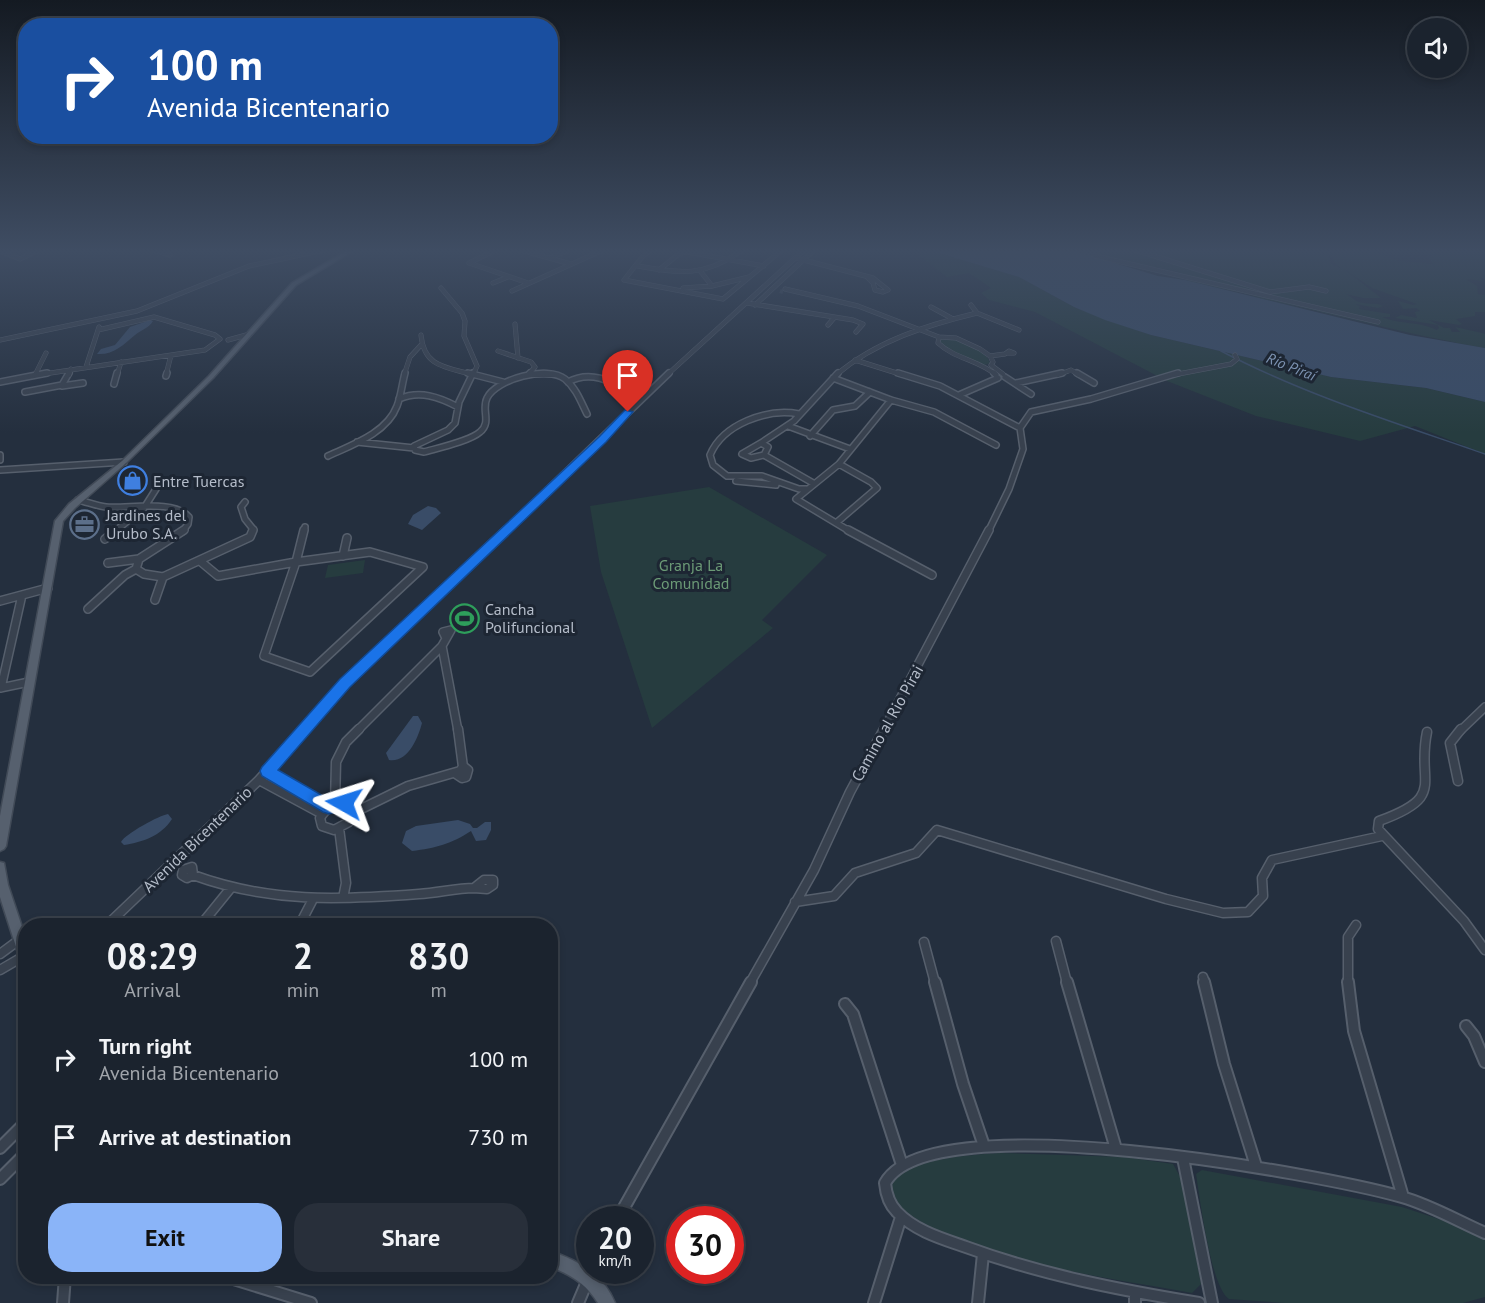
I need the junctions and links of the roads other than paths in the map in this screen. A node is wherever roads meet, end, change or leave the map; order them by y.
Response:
1 (140, 311) edge
2 (270, 311) edge
3 (460, 311) edge
4 (738, 311) edge
5 (794, 311) edge
6 (797, 311) edge
7 (870, 311) edge
8 (937, 311) edge
9 (1330, 311) edge
10 (804, 313) junction
11 (977, 313) joint
12 (823, 316) junction
13 (834, 318) junction
14 (953, 319) junction
15 (799, 320) dead end
16 (1378, 322) dead end
17 (515, 324) dead end
18 (828, 325) dead end
19 (920, 330) junction
20 (1019, 330) dead end
21 (856, 332) dead end
22 (250, 334) junction
23 (421, 335) dead end
24 (939, 337) junction
25 (0, 340) edge
26 (224, 341) junction
27 (243, 343) junction
28 (421, 345) junction
29 (498, 351) dead end
30 (46, 353) dead end
31 (1007, 353) dead end
32 (171, 355) junction
33 (864, 355) junction
34 (1235, 355) dead end
35 (990, 356) junction
36 (518, 358) junction
37 (855, 360) junction
38 (121, 362) junction
39 (865, 362) junction
40 (988, 366) junction
41 (86, 367) junction
42 (71, 369) junction
43 (474, 374) junction
44 (35, 375) junction
45 (166, 376) dead end
46 (526, 376) junction
47 (997, 376) junction
48 (1004, 376) junction
49 (833, 378) junction
50 (0, 382) edge
51 (504, 382) junction
52 (568, 382) junction
53 (83, 383) dead end
54 (1016, 383) junction
55 (1094, 383) dead end
56 (114, 384) dead end
57 (64, 385) junction
58 (25, 392) dead end
59 (870, 392) junction
60 (634, 393) junction
61 (1030, 394) dead end
62 (645, 395) junction
63 (959, 395) junction
64 (461, 397) junction
65 (399, 399) junction
66 (445, 400) junction
67 (891, 400) junction
68 (639, 401) junction
69 (458, 407) junction
70 (587, 414) dead end
71 (799, 414) junction
72 (788, 426) junction
73 (1020, 428) junction
74 (810, 436) junction
75 (354, 442) junction
76 (419, 442) junction
77 (760, 442) junction
78 (395, 445) junction
79 (996, 445) dead end
80 (414, 448) junction
81 (850, 449) junction
82 (764, 455) junction
83 (328, 456) dead end
84 (124, 462) junction
85 (840, 464) junction
86 (0, 471) edge
87 (735, 481) dead end
88 (813, 483) junction
89 (156, 489) dead end
90 (804, 491) junction
91 (78, 500) junction
92 (245, 502) dead end
93 (144, 508) junction
94 (836, 523) junction
95 (305, 527) dead end
96 (347, 538) dead end
97 (105, 539) dead end
98 (343, 556) junction
99 (139, 559) junction
100 (200, 561) junction
101 (108, 563) dead end
102 (296, 563) junction
103 (136, 569) junction
104 (932, 575) dead end
105 (163, 576) junction
106 (48, 588) junction
107 (22, 595) junction
108 (155, 600) dead end
109 (0, 602) edge
110 (88, 609) dead end
111 (29, 682) junction
112 (0, 688) edge
113 (1485, 707) edge
114 (1427, 732) dead end
115 (267, 771) junction
116 (259, 780) junction
117 (1458, 781) dead end
118 (328, 809) junction
119 (353, 813) junction
120 (339, 828) junction
121 (1382, 836) junction
122 (0, 846) edge
123 (0, 867) edge
124 (193, 875) dead end
125 (474, 888) dead end
126 (230, 889) junction
127 (343, 898) junction
128 (312, 901) junction
129 (795, 902) junction
130 (114, 918) edge
131 (206, 918) edge
132 (303, 918) edge
133 (1356, 925) dead end
134 (18, 937) edge
135 (18, 941) edge
136 (1056, 941) dead end
137 (924, 942) dead end
138 (1485, 950) edge
139 (0, 954) edge
140 (18, 961) edge
141 (0, 970) edge
142 (1203, 977) dead end
143 (845, 1004) dead end
144 (1466, 1026) dead end
145 (1485, 1062) edge
146 (18, 1130) edge
147 (984, 1146) junction
148 (0, 1148) edge
149 (1116, 1149) junction
150 (1183, 1158) junction
151 (18, 1161) edge
152 (902, 1165) junction
153 (1256, 1166) junction
154 (0, 1179) edge
155 (1403, 1197) junction
156 (626, 1206) edge
157 (901, 1216) junction
158 (1485, 1233) edge
159 (983, 1254) junction
160 (558, 1262) edge
161 (576, 1268) edge
162 (64, 1284) edge
163 (249, 1284) edge
164 (587, 1284) edge
165 (597, 1284) edge
166 (1135, 1298) edge
167 (63, 1303) edge
168 (310, 1303) edge
169 (578, 1303) edge
170 (607, 1303) edge
171 (874, 1303) edge
172 (978, 1303) edge
173 (1199, 1303) edge
174 (1212, 1303) edge

1 - 25 street
2 - 22 main road
3 - 43 street
4 - 62 street, Avenida Bicentenario
5 - 10 street
6 - 12 street
7 - 19 street
8 - 14 street
9 - 16 street
10 - 12 street
10 - 15 street
11 - 14 street
11 - 20 street
12 - 13 street
13 - 18 street
13 - 21 street
14 - 19 street
17 - 36 street
19 - 24 street
19 - 33 street
22 - 26 street
22 - 27 main road
23 - 28 street
24 - 35 street
24 - 40 street
26 - 27 street
26 - 32 street
26 - 41 street
27 - 84 main road
28 - 43 street
28 - 65 street
29 - 36 street
30 - 44 street
31 - 35 street
32 - 38 street
32 - 45 street
33 - 37 street
33 - 39 street
34 - 73 street
35 - 40 street
36 - 46 street
37 - 39 street
37 - 49 street
38 - 41 street
38 - 56 street
39 - 63 street
40 - 47 street
40 - 48 street
41 - 42 street
42 - 44 street
42 - 57 street
43 - 51 street
43 - 64 street
44 - 50 street
46 - 51 street
46 - 52 street
47 - 48 street
47 - 63 street
48 - 54 street
49 - 59 street
49 - 71 street
51 - 80 street
52 - 60 street
52 - 70 street
53 - 57 street
54 - 55 street
54 - 61 street
57 - 58 street
59 - 67 street
59 - 74 street
60 - 62 street
60 - 68 street
62 - 68 street, Avenida Bicentenario
63 - 73 street
64 - 66 street
64 - 69 street
65 - 66 street
65 - 75 street
66 - 69 street
67 - 79 street
67 - 81 street
68 - 115 street, Avenida Bicentenario
69 - 76 street
71 - 72 street
71 - 90 street
72 - 74 street
72 - 77 street
73 - 129 street, Camino al Rio Pirai
74 - 81 street
75 - 78 street
75 - 83 street
76 - 78 street
76 - 80 street
77 - 82 street
77 - 82 street
78 - 80 street
81 - 85 street
82 - 88 street
84 - 86 street
84 - 91 main road
85 - 88 street
85 - 94 street
87 - 90 street
88 - 90 street
89 - 93 street
90 - 94 street
91 - 93 street
91 - 106 main road
92 - 100 street
93 - 97 street
93 - 99 street
94 - 104 street
95 - 102 street
96 - 98 street
98 - 102 street
98 - 102 street
99 - 101 street
99 - 103 street
100 - 102 street
100 - 105 street
103 - 105 street
103 - 110 street
105 - 108 street
106 - 107 street
106 - 111 main road
107 - 109 street
107 - 112 street
111 - 112 street
111 - 122 main road
113 - 117 street
114 - 121 street
115 - 116 street, Avenida Bicentenario
115 - 118 street
116 - 118 street
116 - 130 street, Avenida Bicentenario
118 - 119 street
118 - 119 street
118 - 120 street
119 - 120 street
120 - 127 street
121 - 129 street
121 - 138 street
123 - 134 main road
124 - 126 street
125 - 127 street
126 - 128 street
126 - 131 street
127 - 128 street
128 - 132 street
129 - 156 street, Camino al Rio Pirai
133 - 155 street
135 - 139 street
136 - 149 street
137 - 147 street
140 - 141 street
142 - 153 street
143 - 152 street
144 - 145 street
146 - 148 street
147 - 149 street
147 - 152 street
149 - 150 street
150 - 153 street
150 - 174 street
151 - 154 street
152 - 157 street
153 - 155 street
155 - 158 street
157 - 159 street
157 - 171 street
159 - 166 street
159 - 172 street
160 - 161 main road
162 - 167 street
163 - 168 street
164 - 169 street
165 - 170 main road
166 - 173 street

